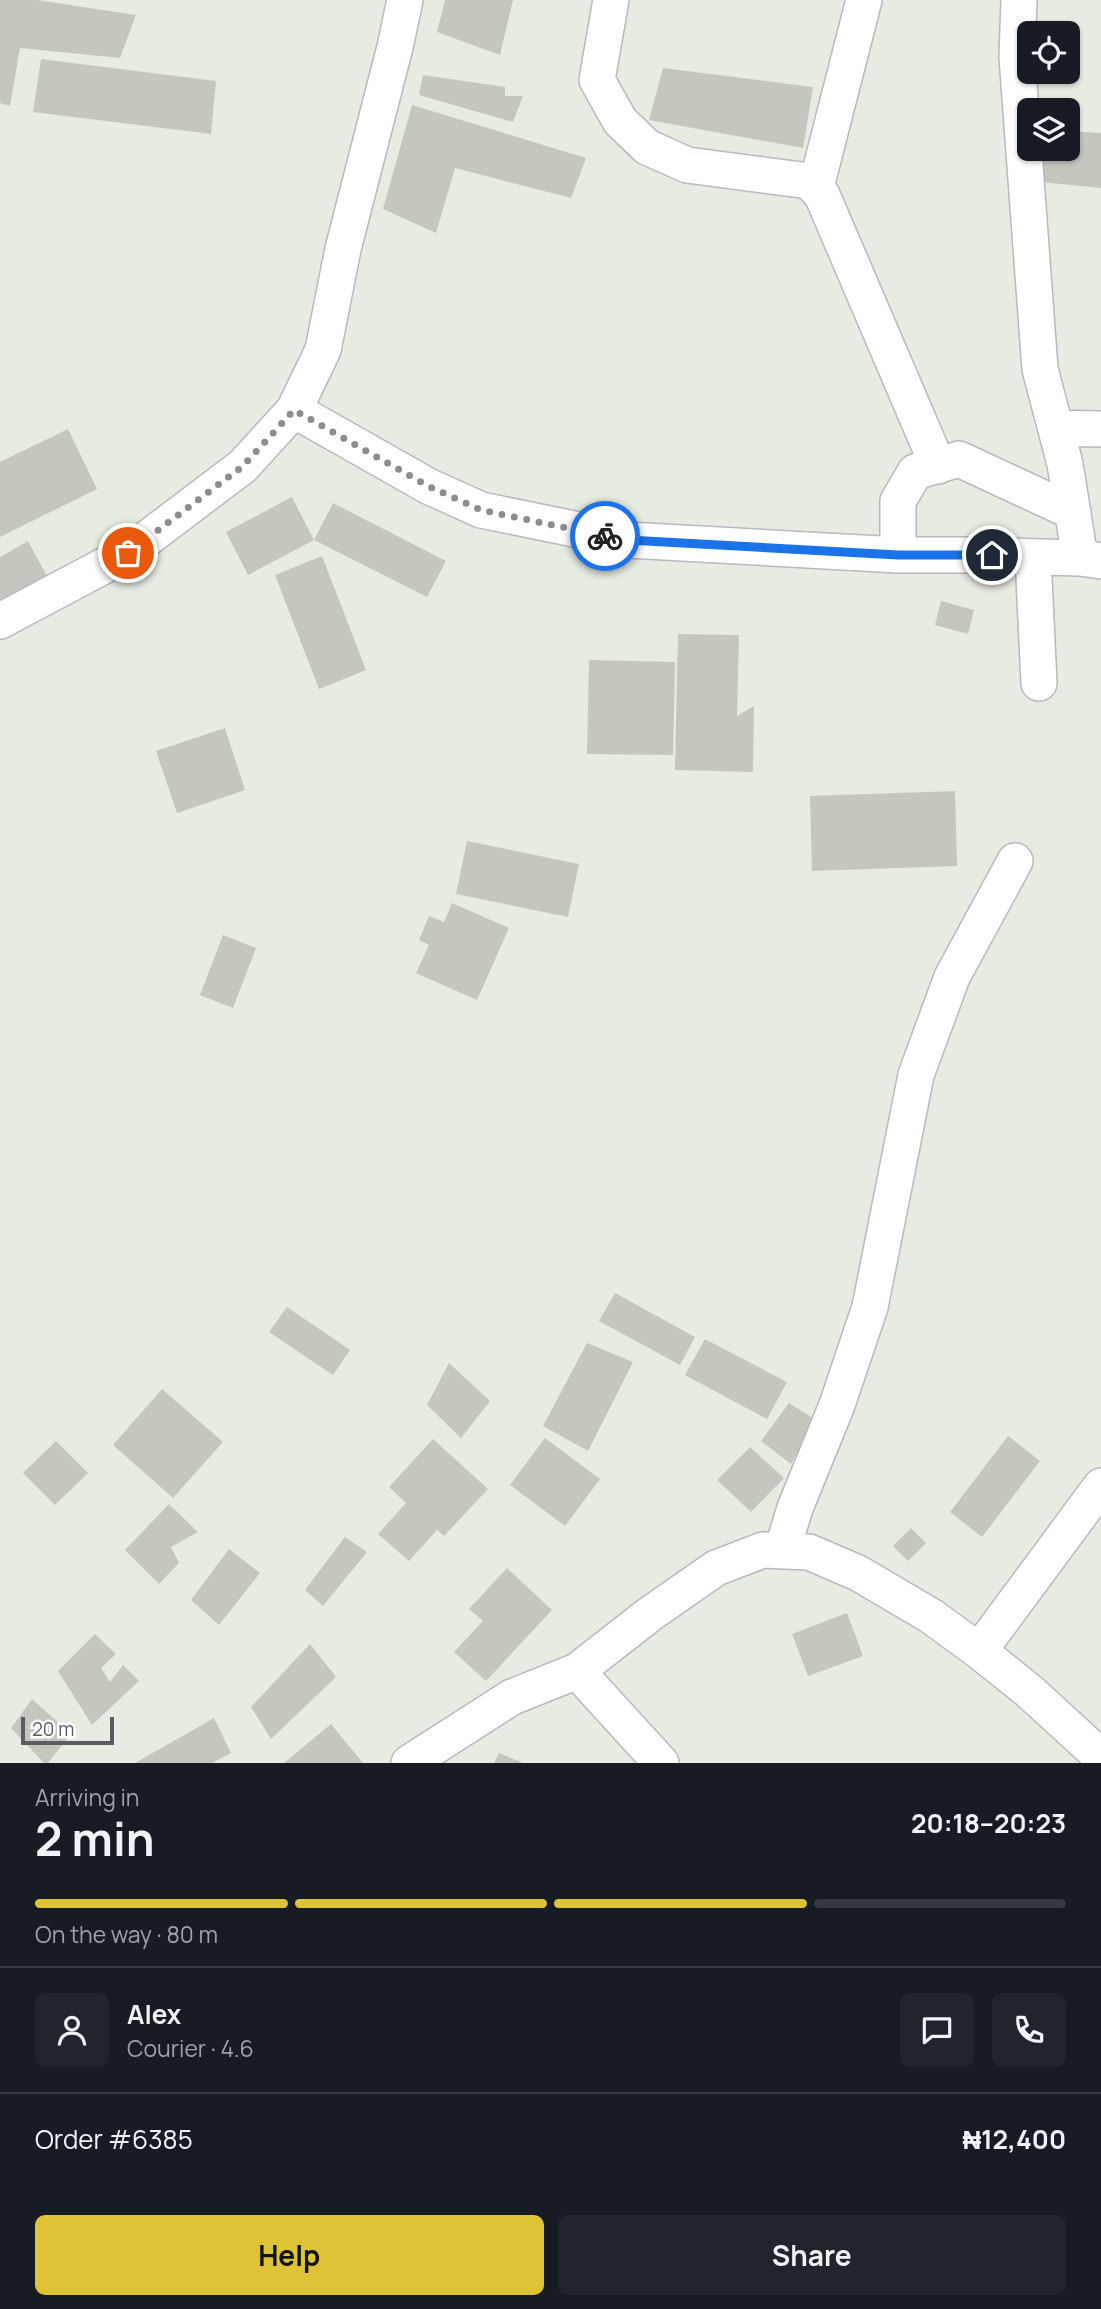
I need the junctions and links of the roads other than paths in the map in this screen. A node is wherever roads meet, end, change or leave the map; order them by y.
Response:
1 (405, 0) edge
2 (611, 0) edge
3 (864, 0) edge
4 (1019, 0) edge
5 (816, 187) junction
6 (294, 410) junction
7 (1056, 428) junction
8 (1101, 429) edge
9 (938, 466) junction
10 (1073, 512) junction
11 (898, 555) junction
12 (1033, 557) junction
13 (1091, 560) edge
14 (0, 621) edge
15 (1039, 682) dead end
16 (1015, 862) dead end
17 (1101, 1486) edge
18 (782, 1551) junction
19 (979, 1651) junction
20 (577, 1671) junction
21 (1101, 1757) edge
22 (409, 1763) edge
23 (661, 1763) edge

1 - 6 street
2 - 5 street
3 - 5 street
4 - 7 street
5 - 9 street
6 - 11 street
6 - 14 street
7 - 8 street
7 - 10 street
9 - 10 street
9 - 11 street
10 - 13 street
11 - 12 street
12 - 13 street
12 - 15 street
16 - 18 street
17 - 19 street
18 - 19 street
18 - 20 street
19 - 21 street
20 - 22 street
20 - 23 street

